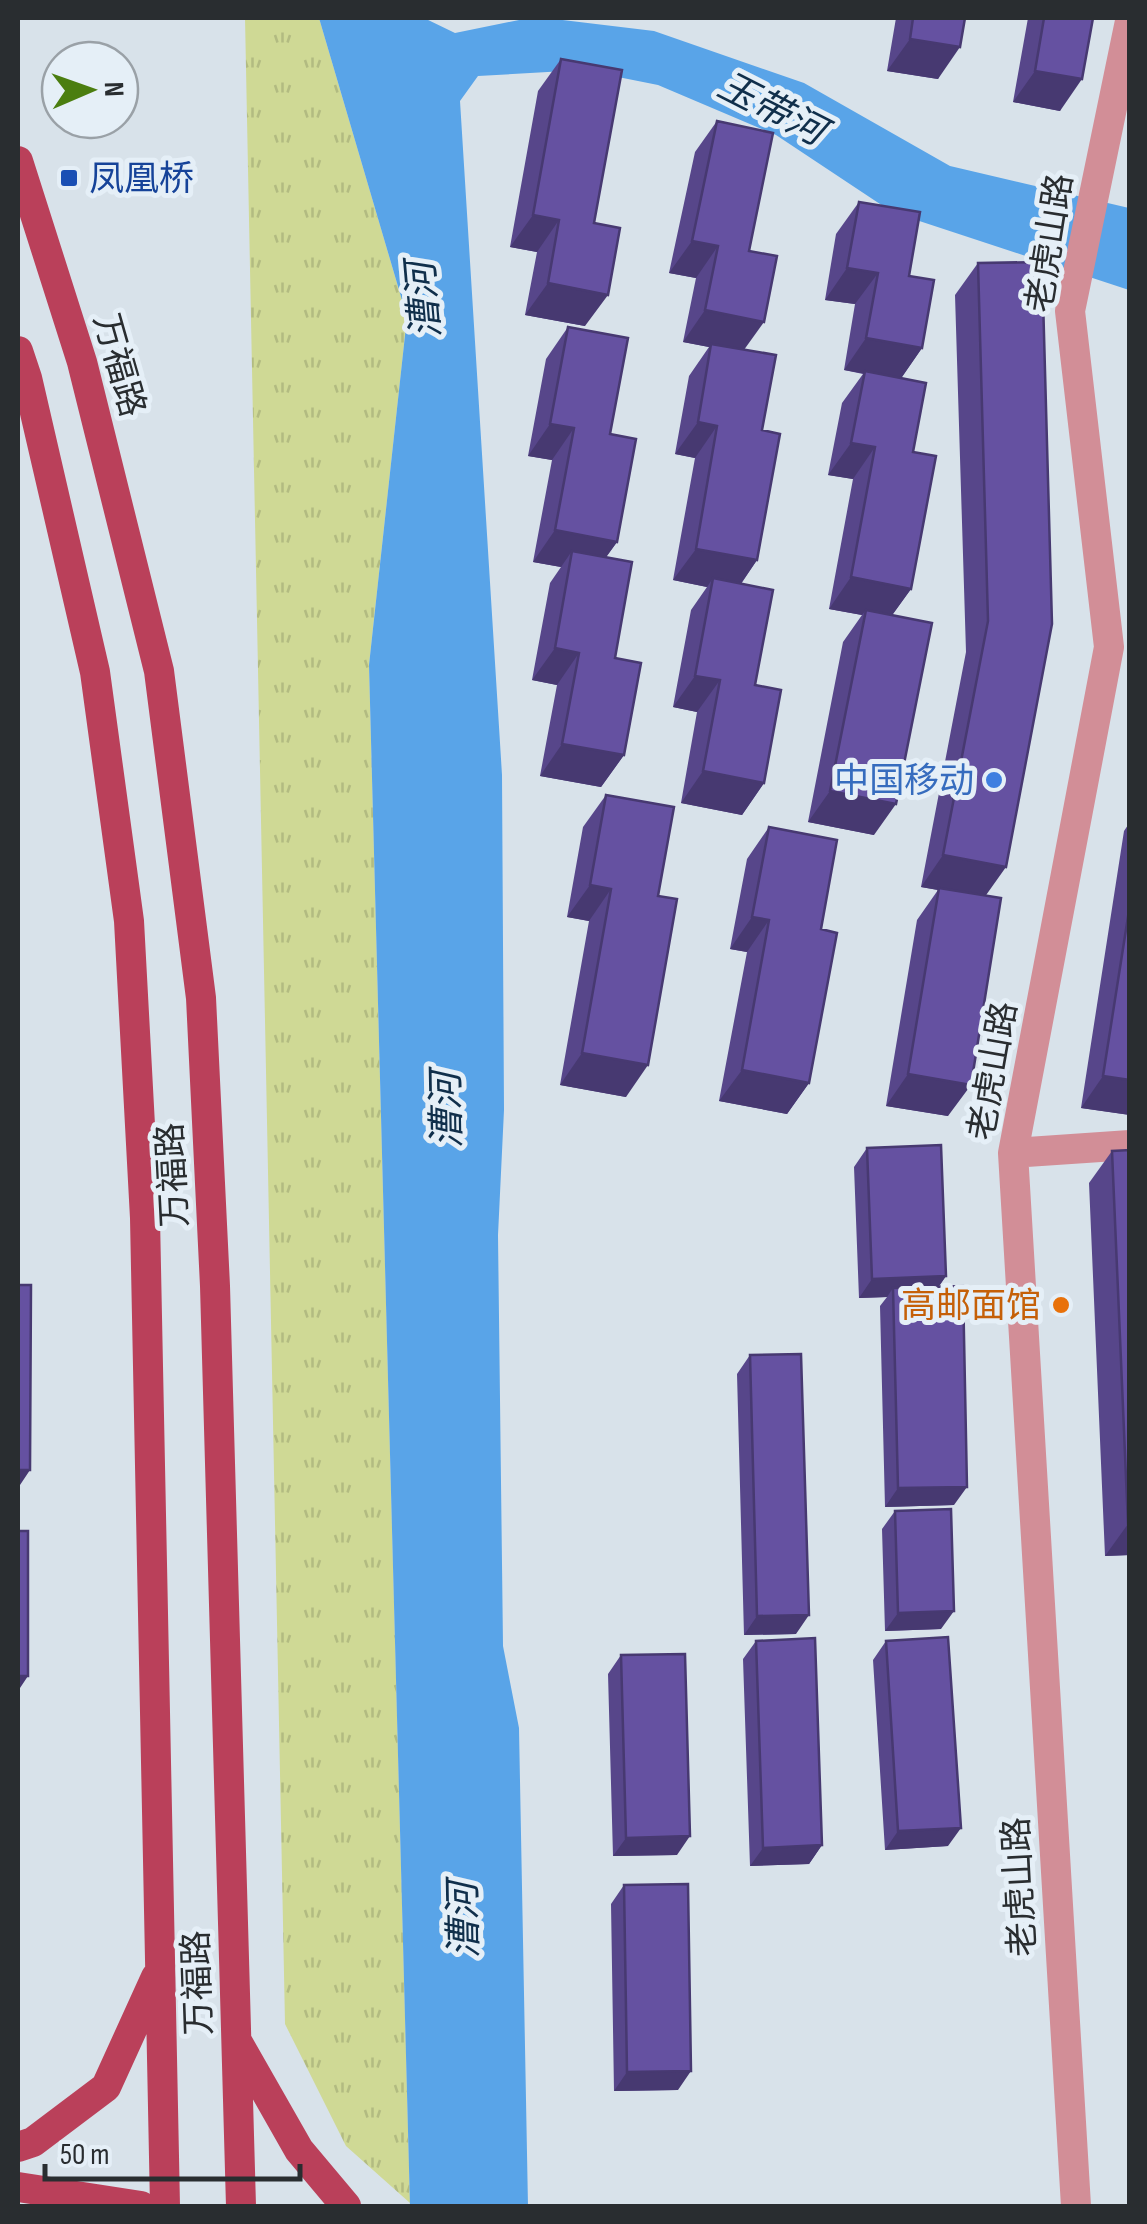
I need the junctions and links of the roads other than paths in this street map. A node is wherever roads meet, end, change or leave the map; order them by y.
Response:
1 (1130, 21) edge
2 (18, 161) edge
3 (18, 351) edge
4 (1130, 1146) edge
5 (1013, 1153) junction
6 (160, 1970) junction
7 (236, 2040) junction
8 (18, 2147) edge
9 (18, 2186) edge
10 (140, 2206) edge
11 (165, 2206) edge
12 (241, 2206) edge
13 (346, 2206) edge
14 (1076, 2206) edge

1 - 5 street, 老虎山路
2 - 7 main road, 万福路
3 - 6 main road, 万福路
4 - 5 street
5 - 14 street, 老虎山路
6 - 8 main road
6 - 11 main road, 万福路
7 - 12 main road, 万福路
7 - 13 main road
9 - 10 main road

